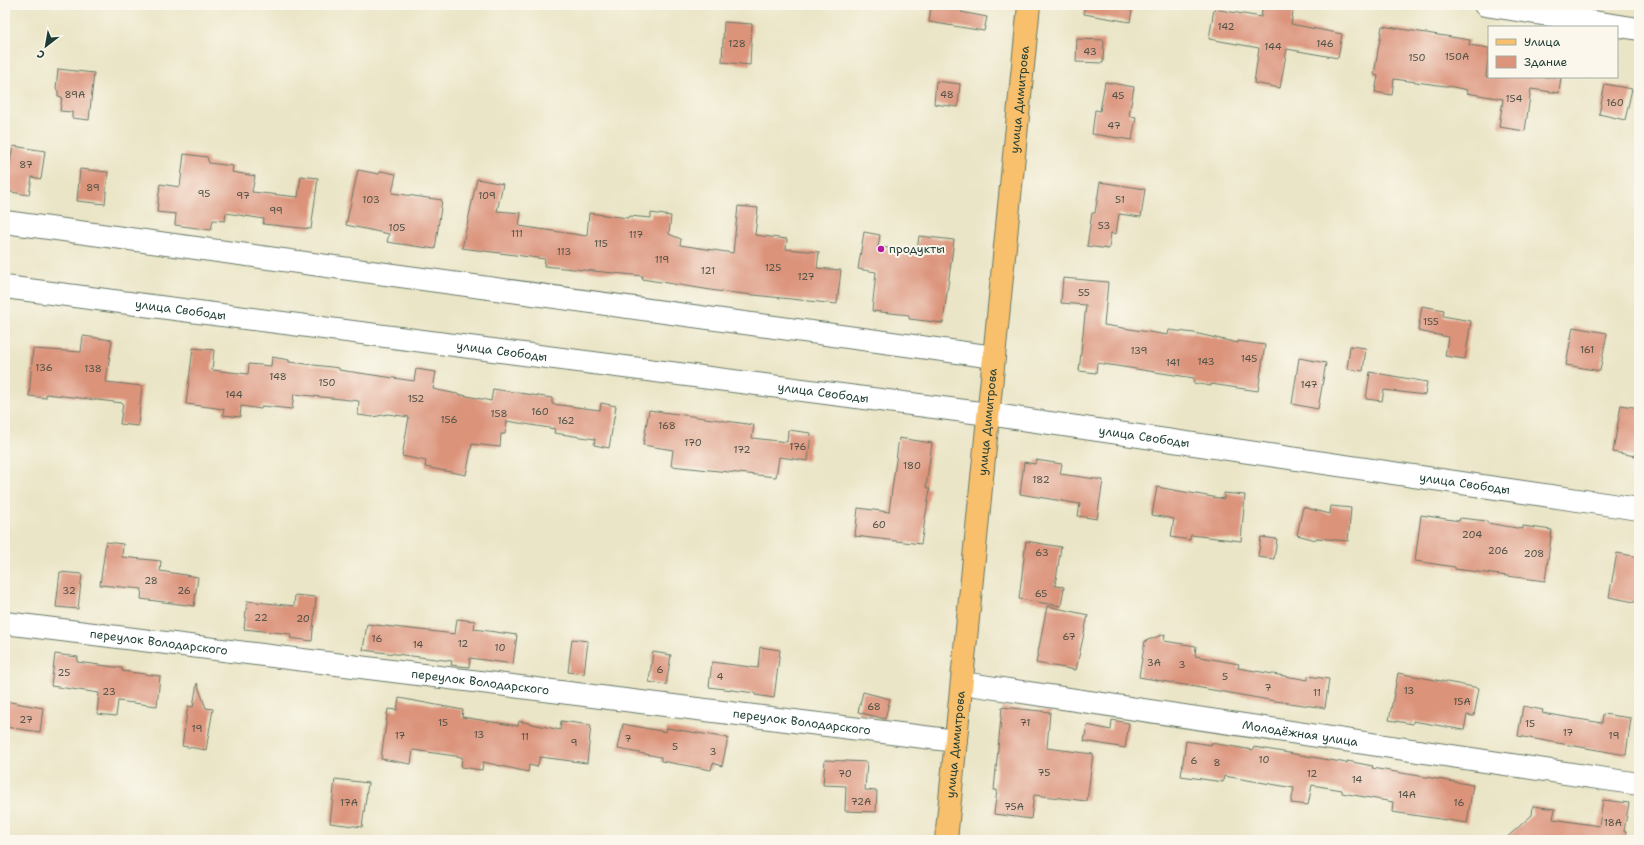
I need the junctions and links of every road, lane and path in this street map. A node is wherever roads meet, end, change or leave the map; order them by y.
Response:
1 (1029, 5) edge
2 (1485, 5) edge
3 (1639, 29) edge
4 (5, 222) edge
5 (5, 287) edge
6 (994, 357) junction
7 (988, 414) junction
8 (1639, 509) edge
9 (5, 623) edge
10 (962, 684) junction
11 (956, 741) junction
12 (1639, 784) edge
13 (946, 840) edge

1 - 6 main road, улица Димитрова
2 - 3 street
4 - 6 street
5 - 7 street, улица Свободы
6 - 7 main road, улица Димитрова
7 - 8 street, улица Свободы
7 - 10 main road, улица Димитрова
9 - 11 street, переулок Володарского
10 - 11 main road, улица Димитрова
10 - 12 street, Молодёжная улица
11 - 13 main road, улица Димитрова

